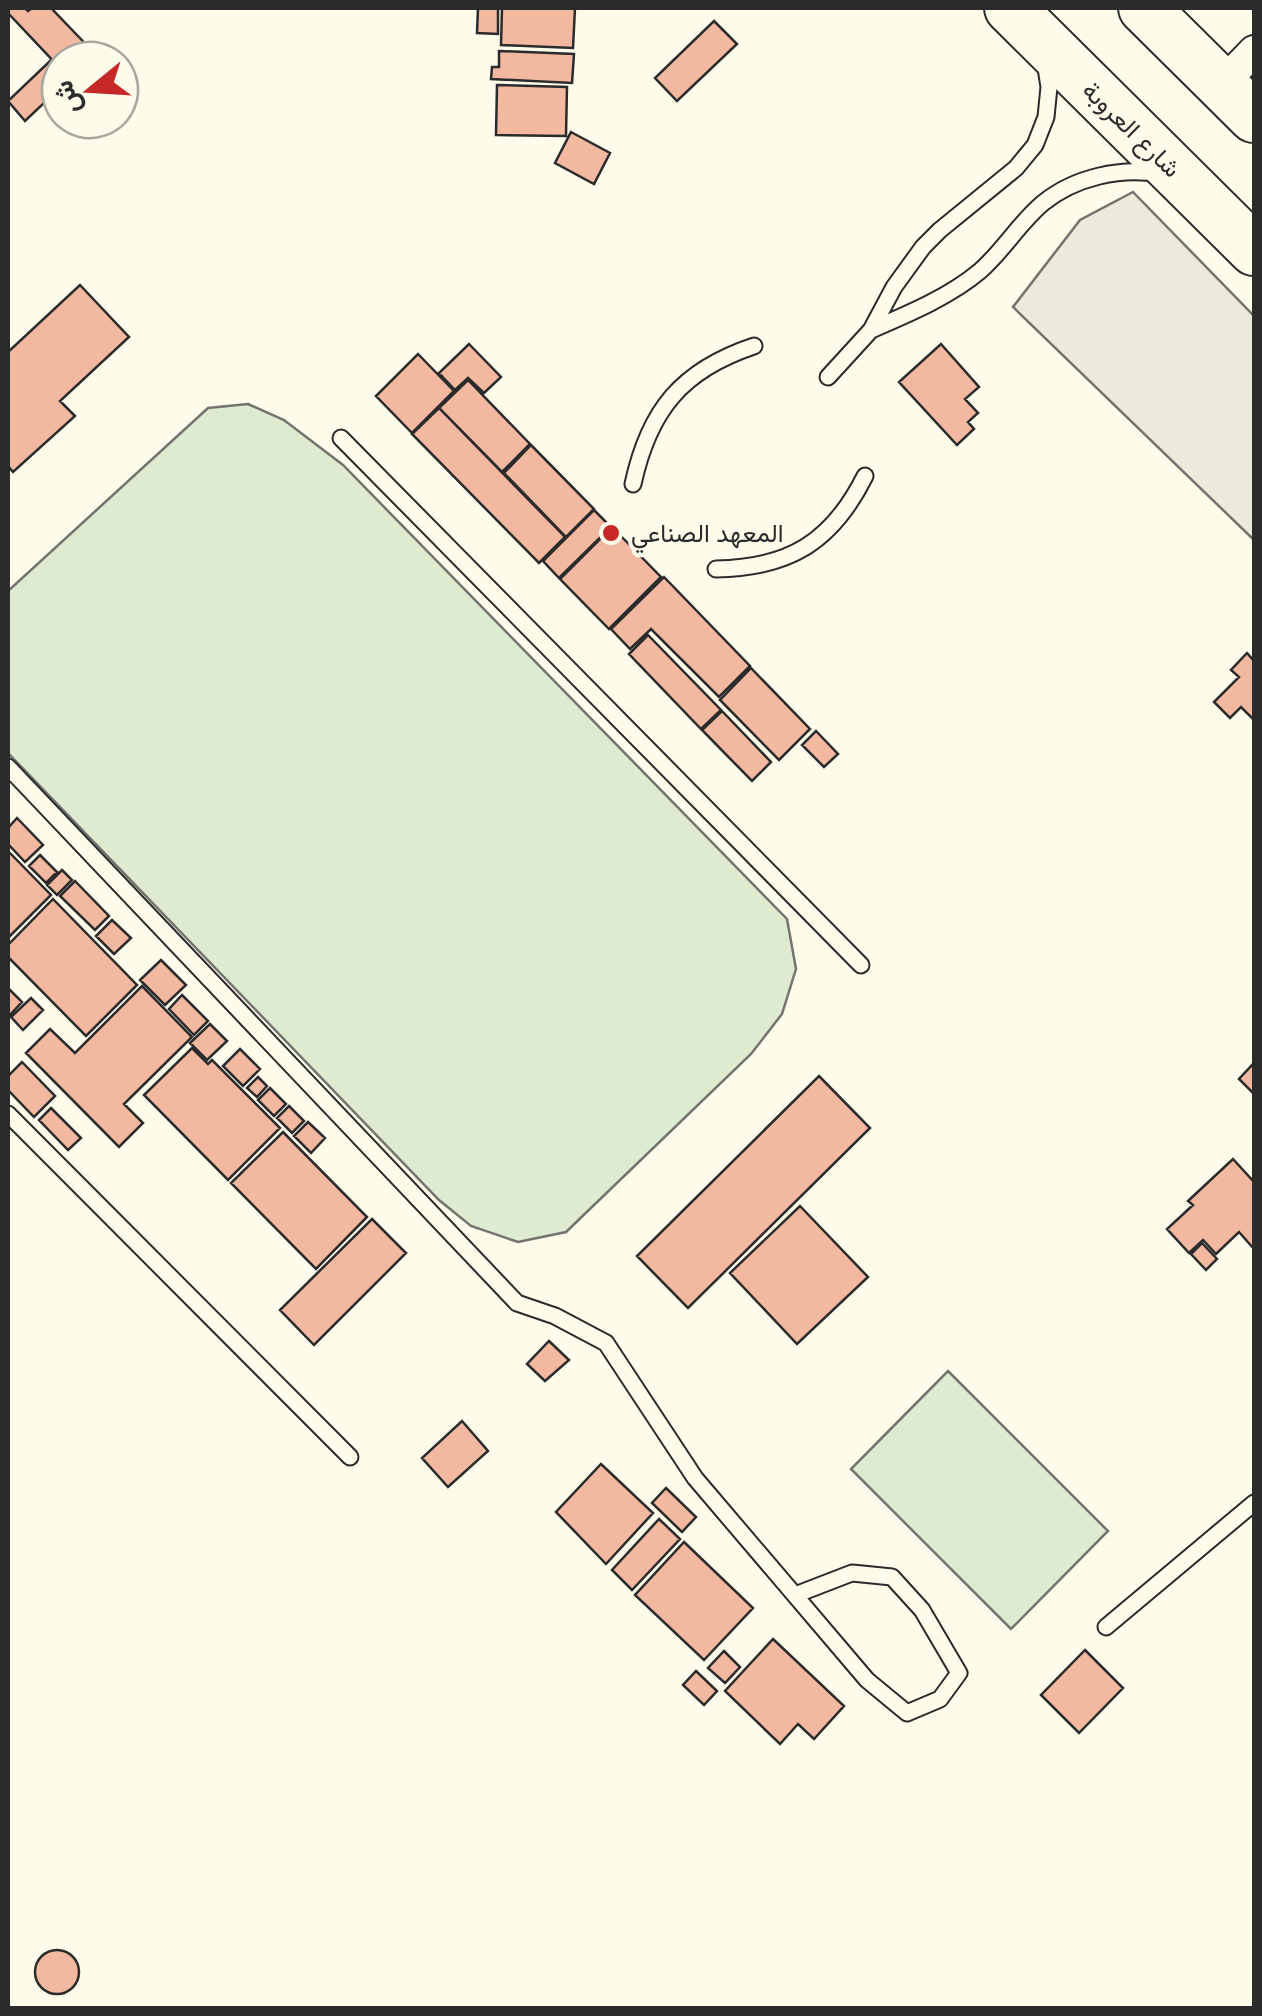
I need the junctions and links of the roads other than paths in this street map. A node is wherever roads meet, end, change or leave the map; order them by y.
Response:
1 (1144, 8) edge
2 (1020, 19) edge
3 (1244, 84) edge
4 (1184, 179) junction
5 (1254, 250) edge
6 (871, 330) junction
7 (754, 346) dead end
8 (828, 377) dead end
9 (341, 438) dead end
10 (865, 476) dead end
11 (633, 484) dead end
12 (716, 569) dead end
13 (8, 767) edge
14 (861, 965) dead end
15 (8, 1114) edge
16 (350, 1457) dead end
17 (1254, 1503) edge
18 (795, 1595) junction
19 (1106, 1627) dead end

1 - 3 highway
2 - 4 highway, شارع العروبة
2 - 6 lane
4 - 5 highway, شارع العروبة
4 - 6 lane
6 - 8 lane
7 - 11 lane
9 - 14 lane
10 - 12 lane
13 - 18 lane
15 - 16 lane
17 - 19 lane
18 - 18 lane

